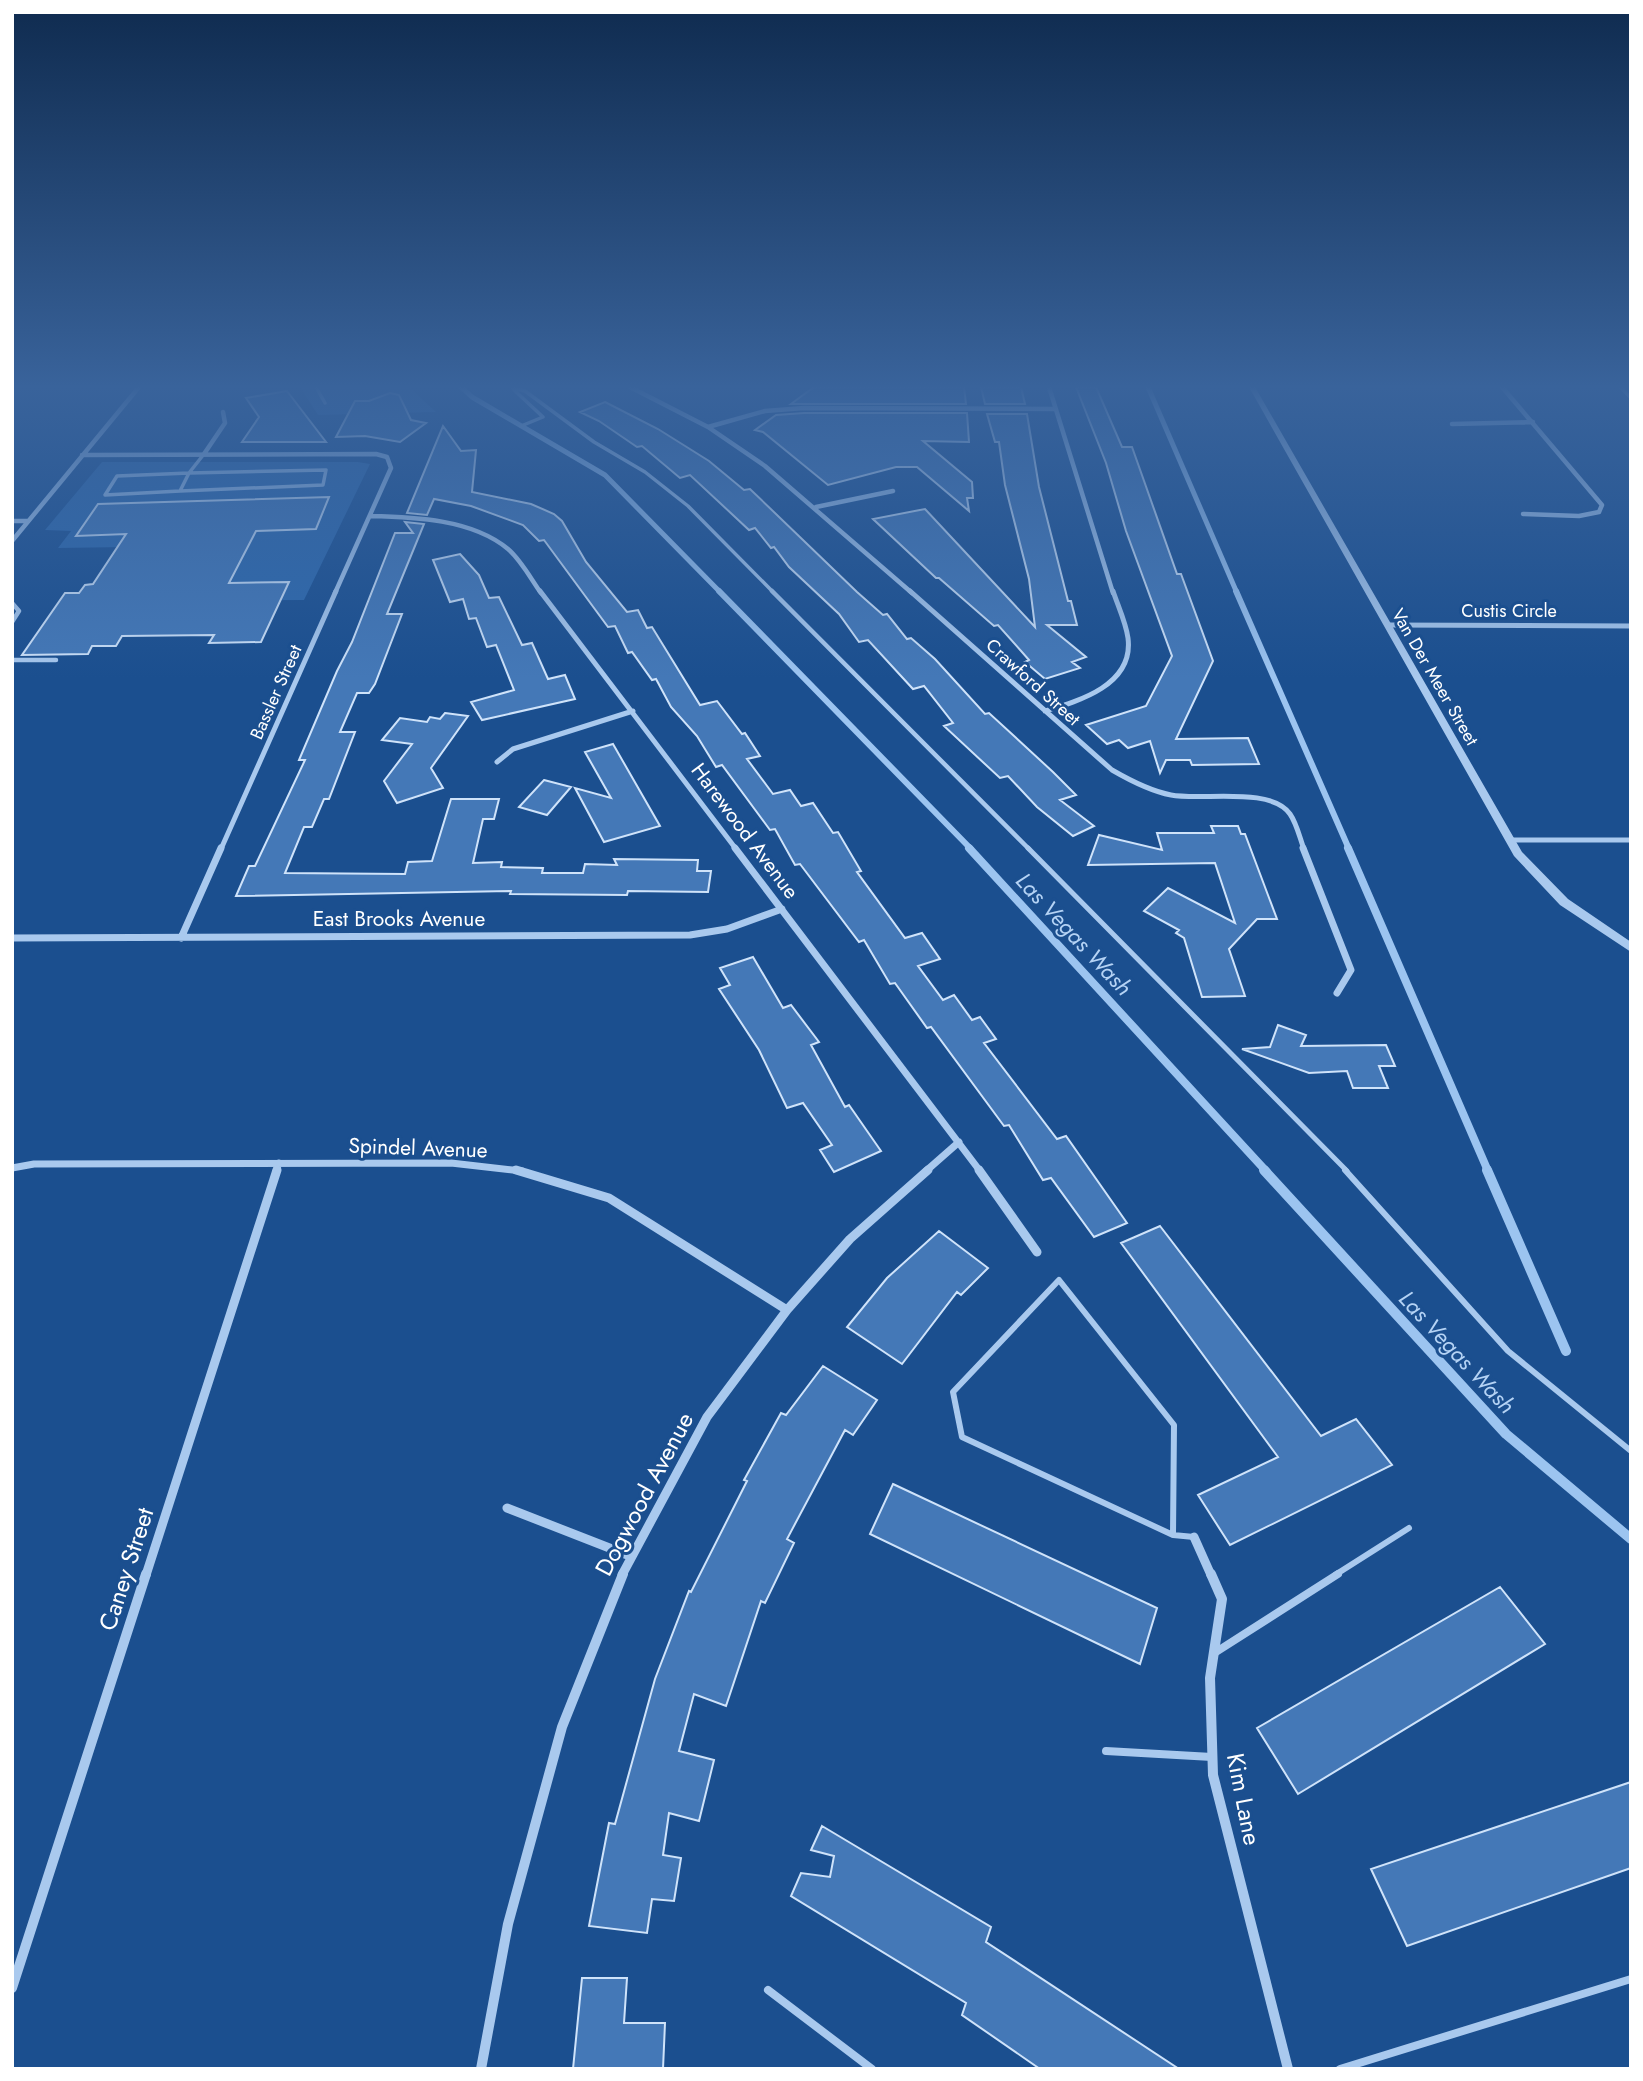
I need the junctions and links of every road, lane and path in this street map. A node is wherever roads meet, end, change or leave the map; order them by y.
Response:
1 (58, 484) edge
2 (112, 484) edge
3 (184, 484) edge
4 (323, 484) edge
5 (384, 484) edge
6 (660, 484) edge
7 (788, 484) edge
8 (1080, 484) edge
9 (1307, 484) edge
10 (1586, 484) edge
11 (180, 491) junction
12 (893, 491) dead end
13 (816, 507) junction
14 (1523, 514) dead end
15 (370, 516) junction
16 (12, 521) edge
17 (28, 521) junction
18 (12, 541) edge
19 (12, 603) edge
20 (12, 622) edge
21 (1388, 625) junction
22 (1631, 626) edge
23 (12, 660) edge
24 (57, 660) dead end
25 (633, 711) junction
26 (1045, 712) junction
27 (497, 762) dead end
28 (1510, 840) junction
29 (1631, 840) edge
30 (782, 909) junction
31 (12, 938) edge
32 (181, 938) junction
33 (1631, 948) edge
34 (1337, 993) dead end
35 (959, 1142) junction
36 (279, 1163) junction
37 (12, 1168) edge
38 (1037, 1252) dead end
39 (788, 1310) junction
40 (1631, 1451) edge
41 (507, 1508) dead end
42 (1409, 1528) dead end
43 (1173, 1535) junction
44 (1194, 1537) joint
45 (630, 1556) junction
46 (1213, 1654) junction
47 (1106, 1751) dead end
48 (1212, 1757) junction
49 (1631, 1979) edge
50 (12, 1988) edge
51 (768, 1990) dead end
52 (481, 2069) edge
53 (872, 2069) edge
54 (1288, 2069) edge
55 (1340, 2069) edge

1 - 17 street
2 - 11 lane
3 - 11 lane
4 - 11 lane
5 - 15 street, Bassler Street
6 - 40 lane
7 - 13 street, Crawford Street
8 - 26 street
9 - 21 street, Van Der Meer Street
10 - 14 street
12 - 13 street
13 - 26 street, Crawford Street
15 - 25 street, Harewood Avenue
15 - 32 street, Bassler Street
16 - 17 street
17 - 18 street
19 - 20 lane
21 - 22 street, Custis Circle
21 - 28 street, Van Der Meer Street
23 - 24 lane
25 - 27 street
25 - 30 street, Harewood Avenue
26 - 34 street, Crawford Street
28 - 29 street
28 - 33 street, Van Der Meer Street
30 - 32 street, East Brooks Avenue
30 - 35 street, Harewood Avenue
31 - 32 street, East Brooks Avenue
35 - 38 street, Harewood Avenue
35 - 39 street, Dogwood Avenue
36 - 37 street, Spindel Avenue
36 - 39 street, Spindel Avenue
36 - 50 street, Caney Street
39 - 45 street, Dogwood Avenue
41 - 45 street
42 - 46 lane
43 - 43 lane
43 - 44 lane
44 - 46 street, Kim Lane
45 - 52 street, Dogwood Avenue
46 - 48 street, Kim Lane
47 - 48 lane
48 - 54 street, Kim Lane
49 - 55 lane
51 - 53 lane

